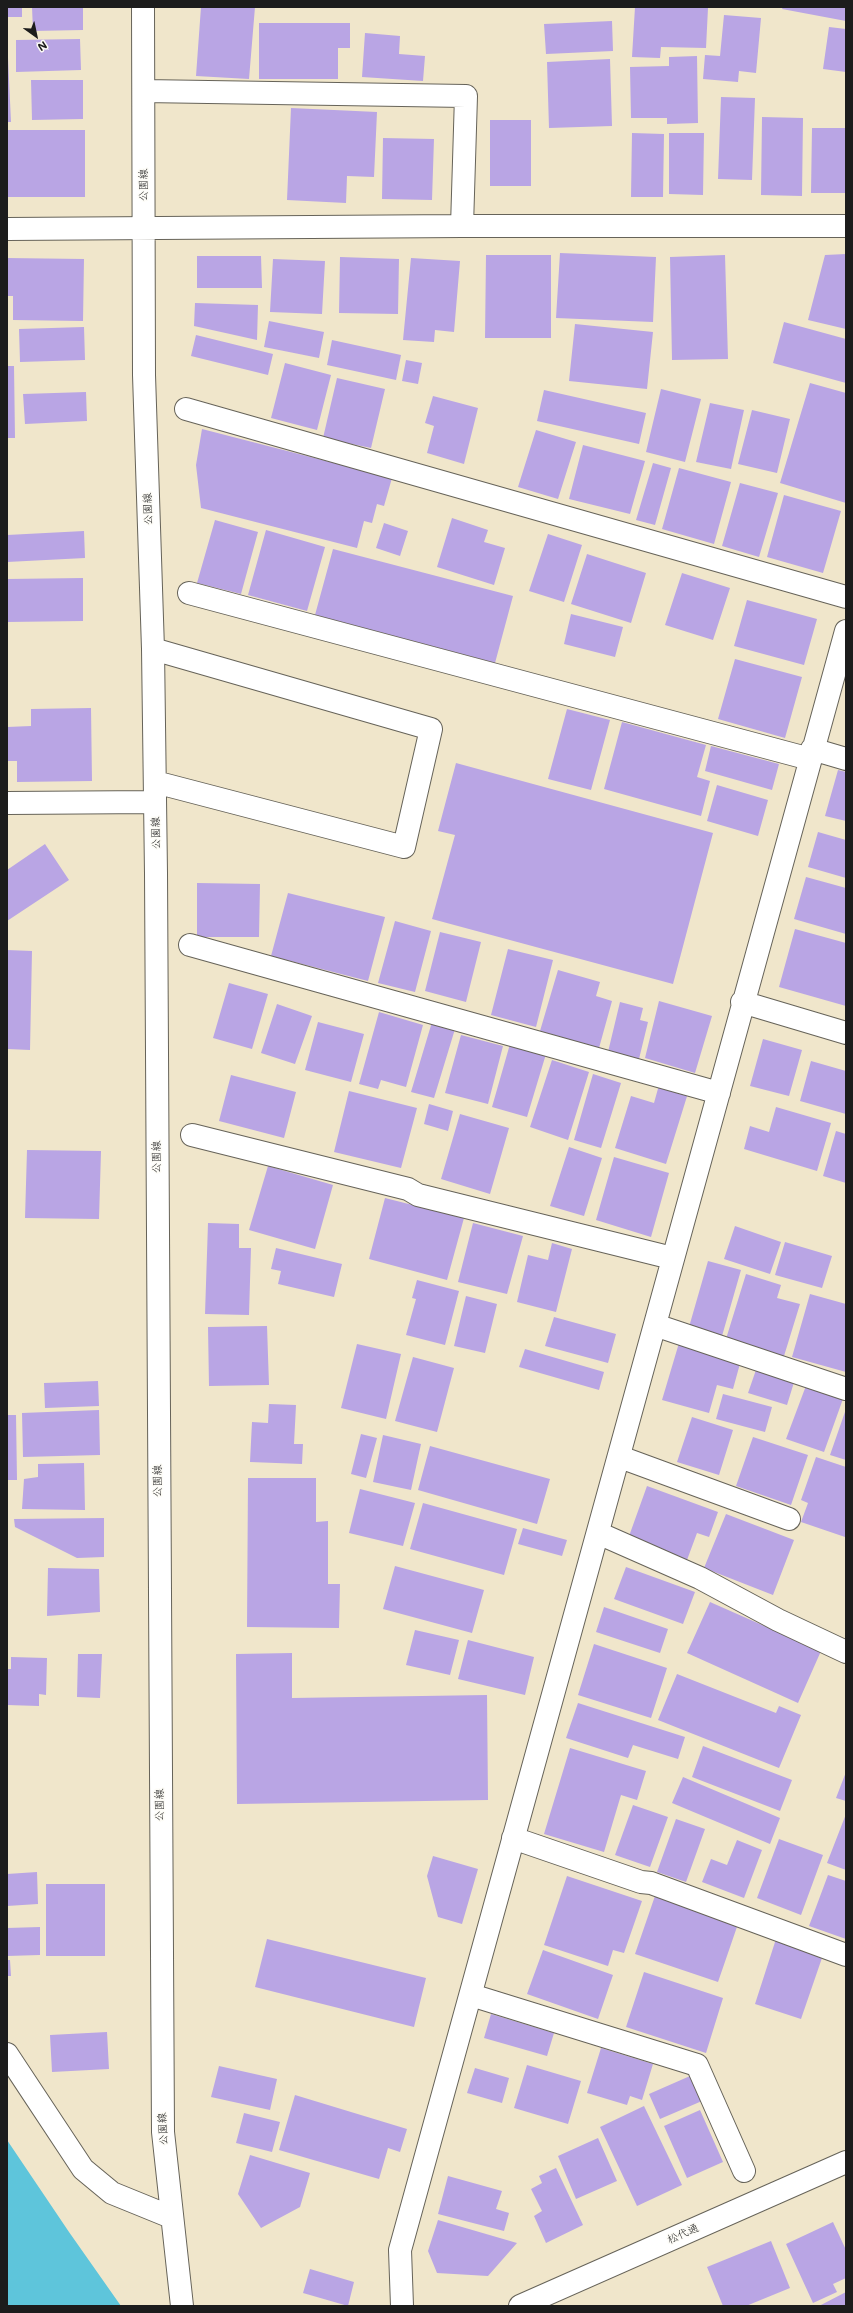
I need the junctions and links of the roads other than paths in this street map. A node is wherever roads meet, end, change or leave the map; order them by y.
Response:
1 (143, 7) edge
2 (144, 91) junction
3 (462, 226) junction
4 (846, 226) edge
5 (144, 228) junction
6 (7, 229) edge
7 (186, 408) dead end
8 (189, 593) dead end
9 (846, 597) edge
10 (846, 631) edge
11 (153, 649) junction
12 (811, 754) junction
13 (846, 759) edge
14 (155, 792) junction
15 (7, 803) edge
16 (190, 945) dead end
17 (742, 1002) junction
18 (846, 1032) edge
19 (719, 1092) junction
20 (192, 1135) dead end
21 (672, 1258) junction
22 (654, 1325) junction
23 (846, 1389) edge
24 (620, 1457) junction
25 (789, 1519) dead end
26 (598, 1532) junction
27 (846, 1652) edge
28 (513, 1838) junction
29 (846, 1955) edge
30 (471, 1995) junction
31 (7, 2054) edge
32 (846, 2162) edge
33 (744, 2171) dead end
34 (171, 2217) junction
35 (525, 2305) edge
36 (182, 2306) edge
37 (402, 2306) edge

1 - 2 street, 公園線
2 - 3 street
2 - 5 street, 公園線
3 - 4 street
3 - 5 street
5 - 6 street
5 - 11 street, 公園線
7 - 9 street
8 - 12 street
10 - 12 street
11 - 14 street, 公園線
11 - 14 street
12 - 13 street
12 - 17 street
14 - 15 street
14 - 34 street, 公園線
16 - 19 street
17 - 18 street
17 - 19 street
19 - 21 street
20 - 21 street
21 - 22 street
22 - 23 street
22 - 24 street
24 - 25 street
24 - 26 street
26 - 27 street
26 - 28 street
28 - 29 street
28 - 30 street
30 - 33 street
30 - 37 street
31 - 34 street
32 - 35 street, 松代通
34 - 36 street, 公園線

